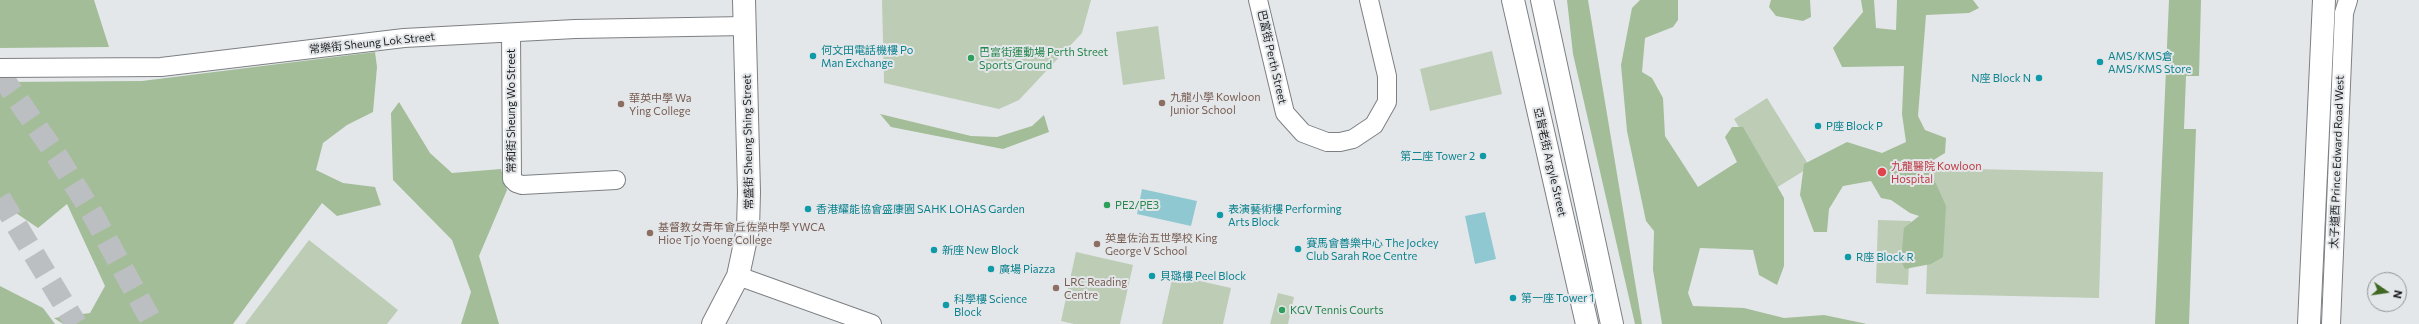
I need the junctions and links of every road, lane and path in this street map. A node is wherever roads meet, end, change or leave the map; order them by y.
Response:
1 (744, 0) edge
2 (1258, 0) edge
3 (1369, 0) edge
4 (1513, 0) edge
5 (1542, 0) edge
6 (2324, 0) edge
7 (2348, 0) edge
8 (745, 26) junction
9 (511, 33) junction
10 (0, 68) edge
11 (616, 180) dead end
12 (738, 276) junction
13 (712, 324) edge
14 (872, 324) edge
15 (1587, 324) edge
16 (1612, 324) edge
17 (2309, 324) edge
18 (2331, 324) edge

1 - 8 main road, 常盛街 Sheung Shing Street
2 - 3 street, 巴富街 Perth Street
4 - 15 main road, 亞皆老街 Argyle Street
5 - 16 main road
6 - 17 main road, 太子道西 Prince Edward Road West
7 - 18 street, 太子道西 Prince Edward Road West
8 - 9 street, 常樂街 Sheung Lok Street
8 - 12 main road, 常盛街 Sheung Shing Street
9 - 10 street, 常樂街 Sheung Lok Street
9 - 11 street, 常和街 Sheung Wo Street
12 - 13 main road, 常盛街 Sheung Shing Street
12 - 14 street

